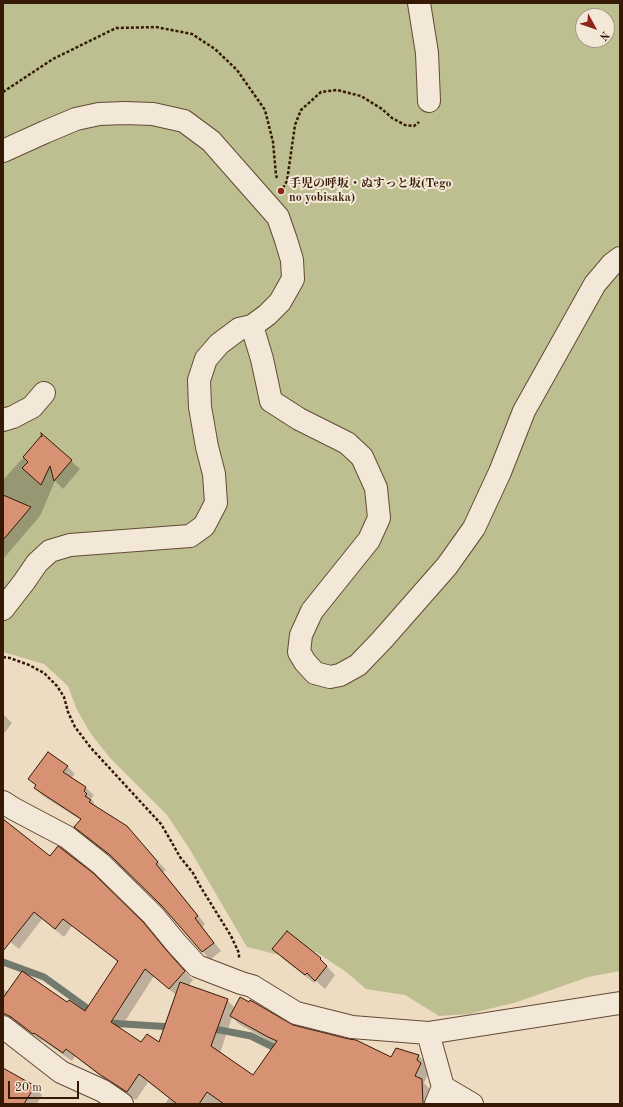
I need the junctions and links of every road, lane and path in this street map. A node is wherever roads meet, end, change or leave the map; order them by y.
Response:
1 (419, 3) edge
2 (3, 92) edge
3 (429, 101) joint
4 (3, 151) edge
5 (278, 182) dead end
6 (281, 191) dead end
7 (620, 258) edge
8 (252, 326) junction
9 (44, 393) dead end
10 (3, 420) edge
11 (3, 609) edge
12 (3, 657) edge
13 (3, 802) edge
14 (241, 983) junction
15 (620, 1003) edge
16 (3, 1027) edge
17 (428, 1033) junction
18 (440, 1096) edge
19 (122, 1104) edge
20 (472, 1104) edge

1 - 3 street
2 - 5 path
3 - 6 path
4 - 8 street
7 - 8 street
8 - 11 street
9 - 10 street
12 - 14 path
13 - 14 street
14 - 17 street
15 - 17 street
16 - 19 street
17 - 18 street
18 - 20 street

